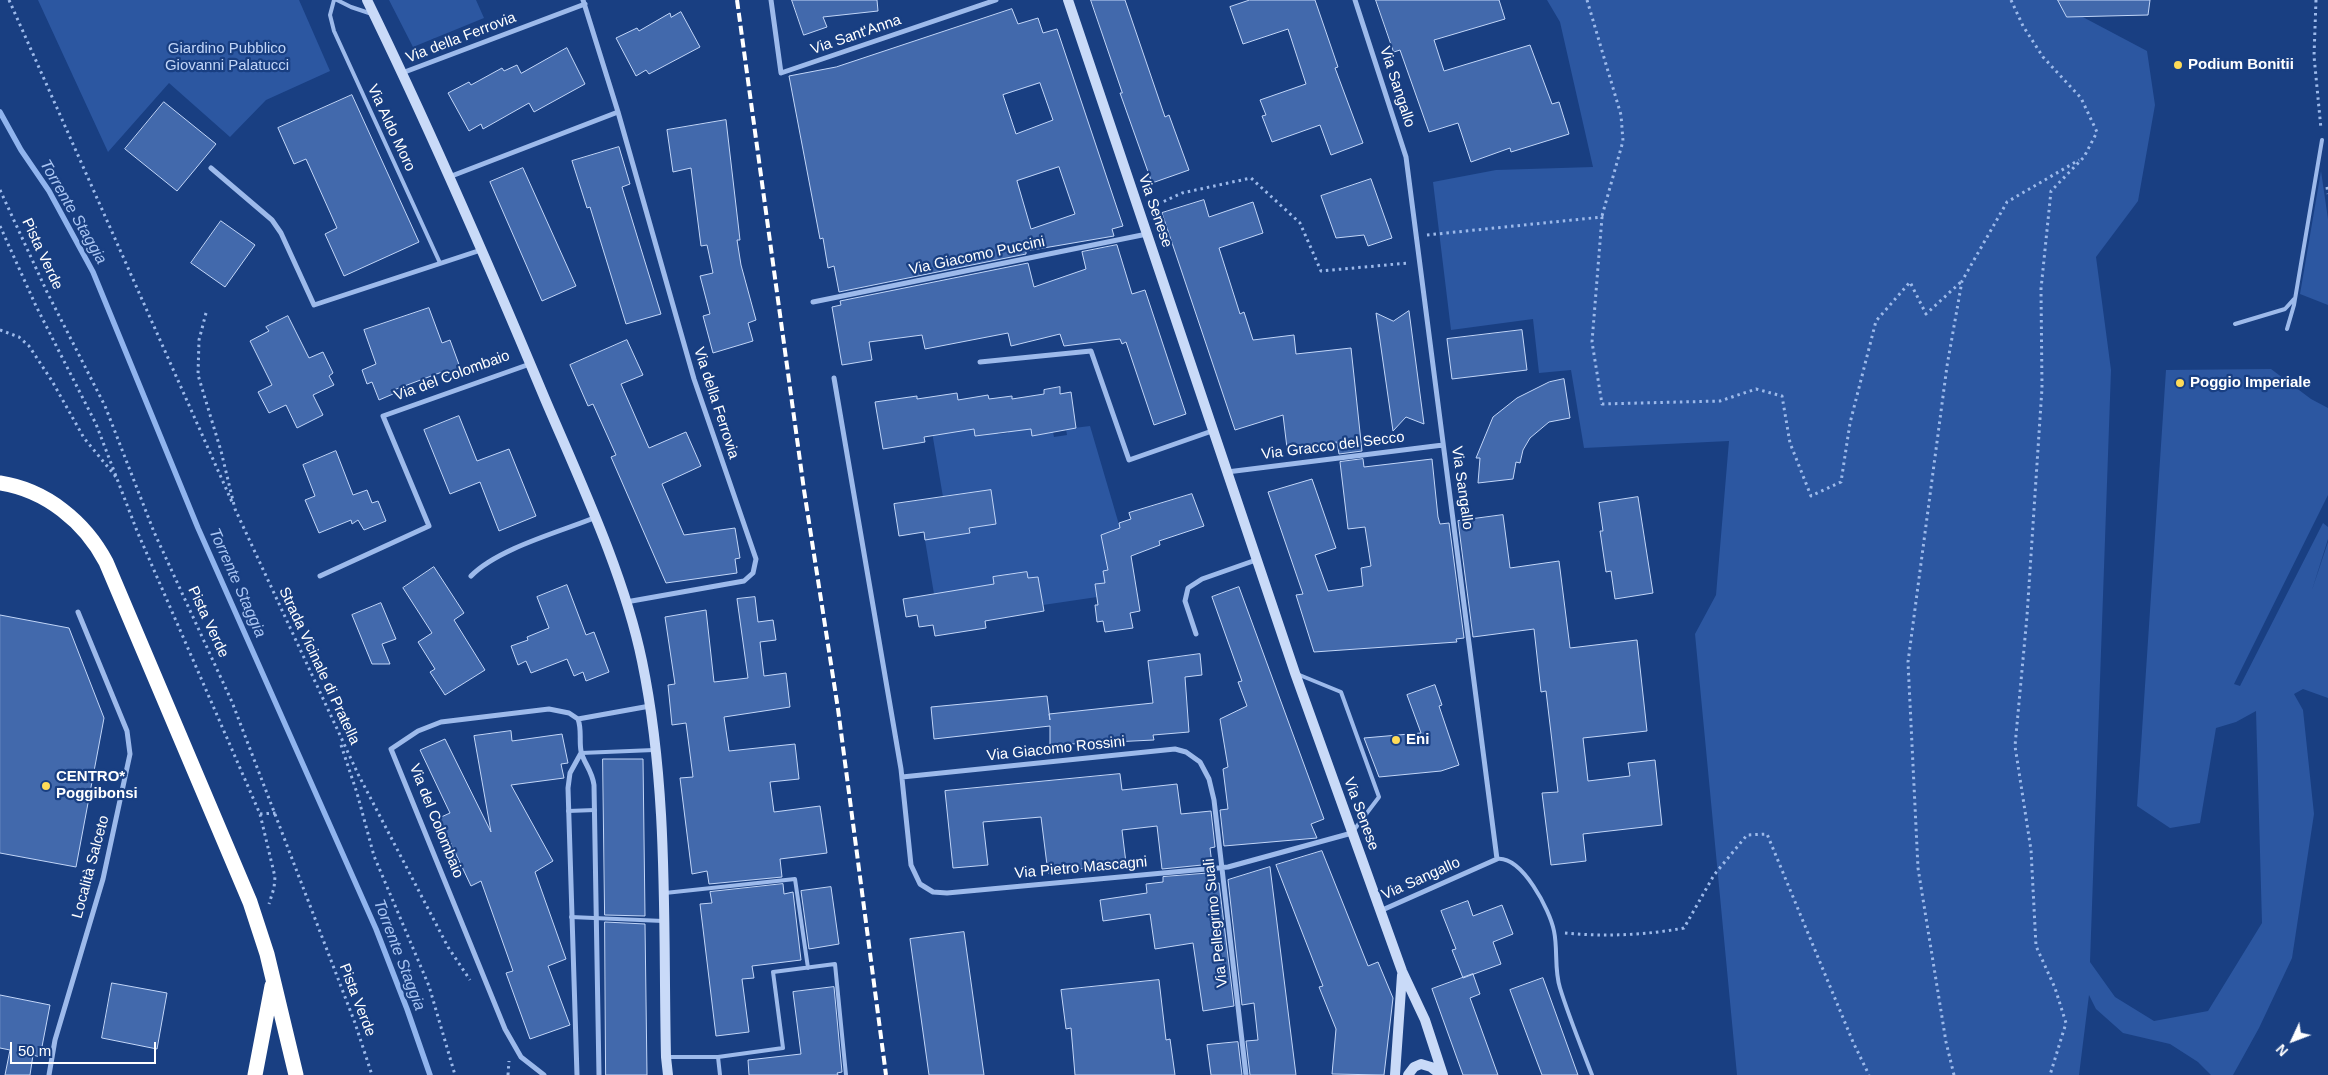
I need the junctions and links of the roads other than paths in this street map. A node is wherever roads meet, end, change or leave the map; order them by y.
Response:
1 (336, 0) edge
2 (367, 0) edge
3 (771, 0) edge
4 (996, 0) edge
5 (1068, 0) edge
6 (1355, 0) edge
7 (584, 2) edge
8 (374, 14) junction
9 (402, 73) junction
10 (618, 112) junction
11 (2322, 140) road end
12 (211, 168) dead end
13 (450, 177) junction
14 (1147, 234) junction
15 (482, 250) junction
16 (440, 263) junction
17 (2294, 299) junction
18 (813, 302) dead end
19 (2235, 324) dead end
20 (2287, 330) dead end
21 (980, 362) dead end
22 (531, 364) junction
23 (834, 378) dead end
24 (1212, 431) junction
25 (1443, 445) junction
26 (1226, 472) junction
27 (0, 483) edge
28 (594, 518) junction
29 (1256, 560) junction
30 (320, 576) dead end
31 (471, 576) dead end
32 (626, 602) junction
33 (78, 612) dead end
34 (1196, 634) dead end
35 (1295, 673) junction
36 (650, 706) junction
37 (578, 719) junction
38 (656, 750) junction
39 (581, 753) junction
40 (1205, 770) joint
41 (902, 777) junction
42 (595, 810) junction
43 (568, 811) junction
44 (1352, 833) junction
45 (1497, 859) junction
46 (1223, 867) junction
47 (663, 894) junction
48 (1380, 911) junction
49 (571, 917) junction
50 (597, 918) junction
51 (663, 922) junction
52 (808, 968) junction
53 (1402, 971) junction
54 (274, 980) junction
55 (718, 1057) junction
56 (666, 1058) junction
57 (49, 1075) edge
58 (255, 1075) edge
59 (296, 1075) edge
60 (544, 1075) edge
61 (577, 1075) edge
62 (599, 1075) edge
63 (662, 1075) edge
64 (668, 1075) edge
65 (720, 1075) edge
66 (846, 1075) edge
67 (1246, 1075) edge
68 (1395, 1075) edge
69 (1408, 1075) edge
70 (1442, 1075) edge
71 (1592, 1075) edge

1 - 8 lane, Via Aldo Moro
1 - 16 lane, Via Aldo Moro
2 - 8 main road, Via del Colombaio
3 - 4 street, Via Sant'Anna
5 - 14 main road, Via Senese
6 - 25 street, Via Sangallo
7 - 9 street, Via della Ferrovia
7 - 10 street, Via della Ferrovia
8 - 9 main road, Via del Colombaio
9 - 13 main road, Via del Colombaio
10 - 13 street
10 - 32 street, Via della Ferrovia
11 - 17 lane
12 - 16 street
13 - 15 main road, Via del Colombaio
14 - 18 street, Via Giacomo Puccini
14 - 24 main road, Via Senese
15 - 16 street
15 - 22 main road, Via del Colombaio
17 - 19 lane
17 - 20 lane
21 - 24 street
22 - 28 main road, Via del Colombaio
22 - 30 street, Via del Colombaio
23 - 41 street, Via Pietro Mascagni
24 - 26 main road, Via Senese
25 - 26 street, Via Gracco del Secco
25 - 45 street, Via Sangallo
26 - 29 main road, Via Senese
27 - 54 highway
28 - 31 street
28 - 32 main road, Via del Colombaio
29 - 34 street
29 - 35 main road, Via Senese
32 - 36 main road, Via del Colombaio
33 - 57 street, Località Salceto
35 - 44 main road, Via Senese
35 - 44 lane
36 - 37 street
36 - 38 main road, Via del Colombaio
37 - 39 street
37 - 60 street, Via del Colombaio
38 - 39 lane
38 - 47 main road, Via del Colombaio
39 - 42 street
39 - 43 street
40 - 41 street, Via Giacomo Rossini
40 - 46 street, Via Pellegrino Suali
41 - 46 street, Via Pietro Mascagni
42 - 43 lane
42 - 50 street
43 - 49 street
44 - 46 street, Via Pietro Mascagni
44 - 48 main road, Via Senese
45 - 48 street, Via Sangallo
45 - 71 lane
46 - 67 street, Via Pellegrino Suali
47 - 51 main road, Via del Colombaio
47 - 52 lane
48 - 53 main road, Via Senese
49 - 50 lane
49 - 61 street
50 - 51 lane
50 - 62 street
51 - 56 main road, Via del Colombaio
52 - 55 lane
52 - 66 lane
53 - 68 main road
53 - 70 main road, Via Senese
54 - 58 highway
54 - 59 highway
55 - 56 lane
55 - 65 lane
56 - 63 main road
56 - 64 main road
69 - 70 main road

